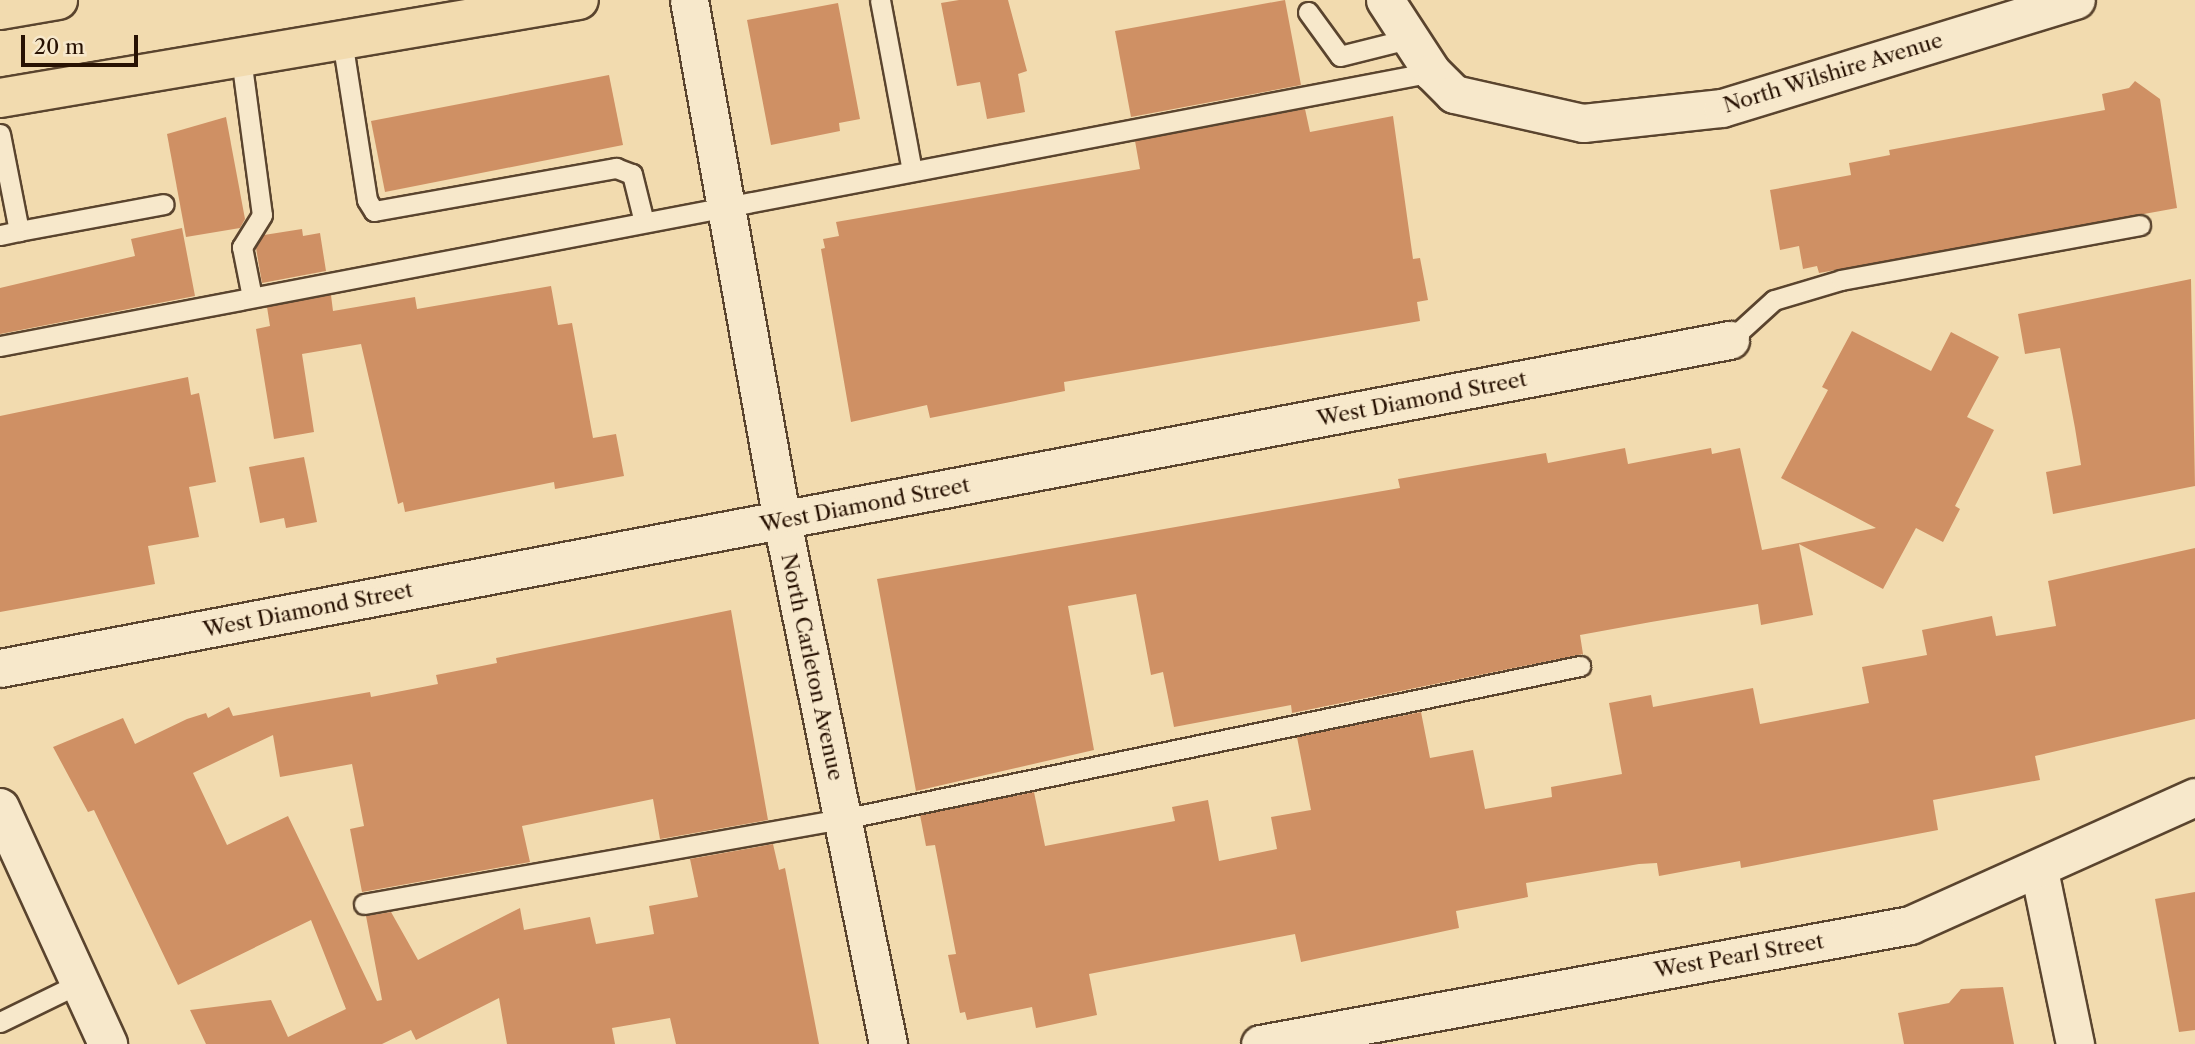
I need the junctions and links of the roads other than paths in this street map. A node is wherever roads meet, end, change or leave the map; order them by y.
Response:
1 (58, 0) edge
2 (579, 0) edge
3 (689, 0) edge
4 (880, 0) edge
5 (1385, 0) edge
6 (2076, 0) edge
7 (0, 10) edge
8 (1308, 12) dead end
9 (1408, 39) junction
10 (342, 40) junction
11 (241, 58) junction
12 (1432, 72) junction
13 (0, 98) edge
14 (0, 134) edge
15 (912, 171) junction
16 (164, 204) dead end
17 (726, 207) junction
18 (643, 222) junction
19 (2140, 225) dead end
20 (9, 233) edge
21 (252, 297) junction
22 (1730, 340) joint
23 (0, 345) edge
24 (782, 521) junction
25 (1580, 666) dead end
26 (0, 668) edge
27 (2195, 797) edge
28 (0, 808) edge
29 (844, 819) junction
30 (2039, 870) junction
31 (363, 904) dead end
32 (80, 984) junction
33 (3, 1014) edge
34 (108, 1044) edge
35 (888, 1044) edge
36 (1260, 1044) edge
37 (2075, 1044) edge

1 - 7 main road
2 - 10 main road
3 - 17 street, North Carleton Avenue
4 - 15 lane
5 - 9 street, North Wilshire Avenue
6 - 12 street, North Wilshire Avenue
8 - 9 lane
9 - 12 street, North Wilshire Avenue
10 - 11 main road
10 - 18 lane
11 - 13 main road
11 - 21 lane
12 - 15 lane
14 - 20 lane
15 - 17 lane
16 - 20 lane
17 - 18 lane
17 - 24 street, North Carleton Avenue
18 - 21 lane
19 - 22 lane
21 - 23 lane
22 - 24 street, West Diamond Street
24 - 26 street, West Diamond Street
24 - 29 street, North Carleton Avenue
25 - 29 lane
27 - 30 street, West Pearl Street
28 - 32 street
29 - 31 lane
29 - 35 street, North Carleton Avenue
30 - 36 street, West Pearl Street
30 - 37 street
32 - 33 lane
32 - 34 street

